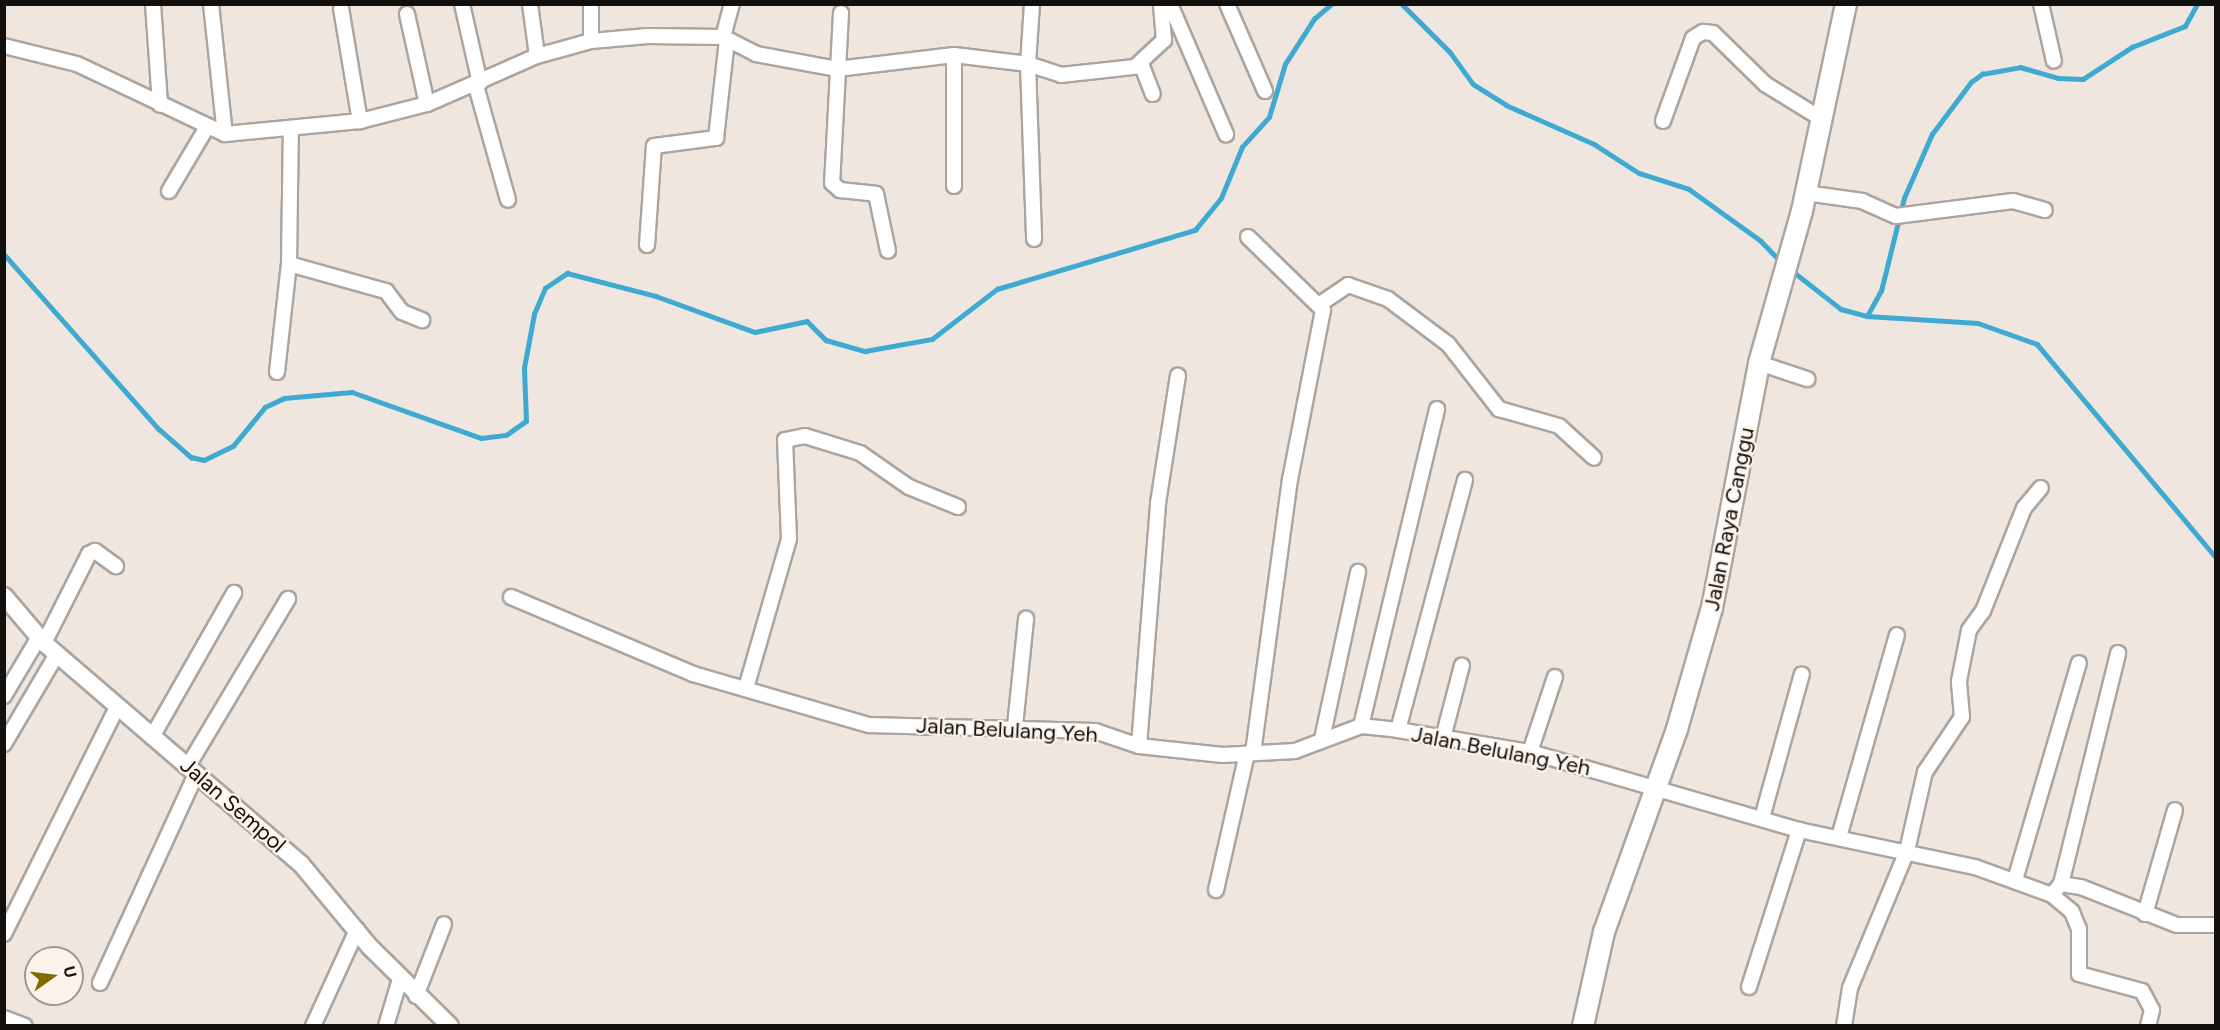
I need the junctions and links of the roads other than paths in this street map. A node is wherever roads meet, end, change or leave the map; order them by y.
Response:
1 (153, 4) edge
2 (211, 4) edge
3 (462, 4) edge
4 (530, 4) edge
5 (591, 4) edge
6 (732, 4) edge
7 (1032, 4) edge
8 (1161, 4) edge
9 (1170, 4) edge
10 (1227, 4) edge
11 (1846, 4) edge
12 (2041, 4) edge
13 (341, 8) dead end
14 (840, 13) dead end
15 (407, 14) dead end
16 (725, 39) junction
17 (591, 41) junction
18 (4, 46) edge
19 (954, 55) junction
20 (537, 56) junction
21 (2054, 61) dead end
22 (1028, 64) junction
23 (1136, 66) junction
24 (837, 69) junction
25 (478, 84) junction
26 (1265, 91) dead end
27 (1153, 94) dead end
28 (427, 104) junction
29 (160, 105) junction
30 (1820, 117) junction
31 (360, 121) junction
32 (1663, 121) dead end
33 (207, 127) junction
34 (291, 129) junction
35 (225, 134) junction
36 (1226, 134) dead end
37 (954, 186) dead end
38 (169, 191) dead end
39 (1806, 193) junction
40 (508, 200) dead end
41 (2044, 210) dead end
42 (1248, 237) dead end
43 (1034, 239) dead end
44 (647, 245) dead end
45 (888, 251) dead end
46 (289, 264) junction
47 (1320, 304) junction
48 (422, 320) dead end
49 (1760, 363) junction
50 (278, 372) dead end
51 (1178, 376) dead end
52 (1807, 379) dead end
53 (1437, 409) dead end
54 (1594, 458) dead end
55 (1465, 480) dead end
56 (2041, 488) dead end
57 (958, 507) dead end
58 (116, 566) dead end
59 (1358, 572) dead end
60 (234, 593) dead end
61 (4, 596) edge
62 (511, 597) dead end
63 (288, 599) dead end
64 (1026, 619) dead end
65 (1897, 635) dead end
66 (47, 645) junction
67 (2118, 653) dead end
68 (2079, 663) dead end
69 (1462, 665) dead end
70 (1802, 674) dead end
71 (1555, 676) dead end
72 (747, 688) junction
73 (4, 696) edge
74 (117, 707) junction
75 (1015, 726) junction
76 (1361, 726) junction
77 (1398, 730) junction
78 (152, 736) junction
79 (1443, 738) junction
80 (1322, 739) junction
81 (4, 744) edge
82 (1139, 746) junction
83 (1530, 752) junction
84 (1250, 753) junction
85 (192, 770) junction
86 (1657, 786) junction
87 (2175, 810) dead end
88 (1762, 818) junction
89 (1799, 830) junction
90 (1839, 837) junction
91 (1907, 851) junction
92 (2015, 880) junction
93 (1216, 890) dead end
94 (2056, 890) junction
95 (2145, 914) junction
96 (444, 924) dead end
97 (2216, 925) edge
98 (357, 930) junction
99 (4, 934) edge
100 (400, 979) junction
101 (100, 983) dead end
102 (1749, 987) dead end
103 (416, 996) junction
104 (4, 1018) edge
105 (25, 1026) edge
106 (313, 1026) edge
107 (386, 1026) edge
108 (450, 1026) edge
109 (1583, 1026) edge
110 (1844, 1026) edge
111 (2148, 1026) edge

1 - 29 street
2 - 35 street
3 - 25 street
4 - 20 street
5 - 17 street
6 - 16 street
7 - 22 street
8 - 23 street
9 - 36 street
10 - 26 street
11 - 30 main road, Jalan Raya Canggu
12 - 21 street
13 - 31 street
14 - 24 street
15 - 28 street
16 - 17 street
16 - 24 street
16 - 44 street
17 - 20 street
18 - 29 street
19 - 22 street
19 - 24 street
19 - 37 street
20 - 25 street
22 - 23 street
22 - 43 street
23 - 27 street
24 - 45 street
25 - 28 street
25 - 40 street
28 - 31 street
29 - 33 street
30 - 32 street
30 - 39 main road, Jalan Raya Canggu
31 - 34 street
33 - 35 street
33 - 38 street
34 - 35 street
34 - 46 street
39 - 41 street
39 - 49 main road, Jalan Raya Canggu
42 - 47 street
46 - 48 street
46 - 50 street
47 - 54 street
47 - 84 street
49 - 52 street
49 - 86 main road, Jalan Raya Canggu
51 - 82 street
53 - 76 street
55 - 77 street
56 - 91 street
57 - 72 street
58 - 66 street
59 - 80 street
60 - 78 street
61 - 66 street, Jalan Sempol
62 - 72 street, Jalan Belulang Yeh
63 - 85 street
64 - 75 street
65 - 90 street
66 - 73 street
66 - 74 street, Jalan Sempol
66 - 81 street
67 - 94 street
68 - 92 street
69 - 79 street
70 - 88 street
71 - 83 street
72 - 75 street, Jalan Belulang Yeh
74 - 78 street, Jalan Sempol
74 - 99 street
75 - 82 street, Jalan Belulang Yeh
76 - 77 street, Jalan Belulang Yeh
76 - 80 street, Jalan Belulang Yeh
77 - 79 street, Jalan Belulang Yeh
78 - 85 street, Jalan Sempol
79 - 83 street, Jalan Belulang Yeh
80 - 84 street, Jalan Belulang Yeh
82 - 84 street, Jalan Belulang Yeh
83 - 86 street, Jalan Belulang Yeh
84 - 93 street
85 - 98 street, Jalan Sempol
85 - 101 street
86 - 88 street, Jalan Belulang Yeh
86 - 109 main road, Jalan Raya Canggu
87 - 95 street
88 - 89 street, Jalan Belulang Yeh
89 - 90 street, Jalan Belulang Yeh
89 - 102 street
90 - 91 street, Jalan Belulang Yeh
91 - 92 street, Jalan Belulang Yeh
91 - 110 street
92 - 94 street, Jalan Belulang Yeh
94 - 95 street, Jalan Belulang Yeh
94 - 111 street
95 - 97 street, Jalan Belulang Yeh
96 - 103 street
98 - 100 street, Jalan Sempol
98 - 106 street
100 - 103 street, Jalan Sempol
100 - 107 street
103 - 108 street, Jalan Sempol
104 - 105 street

